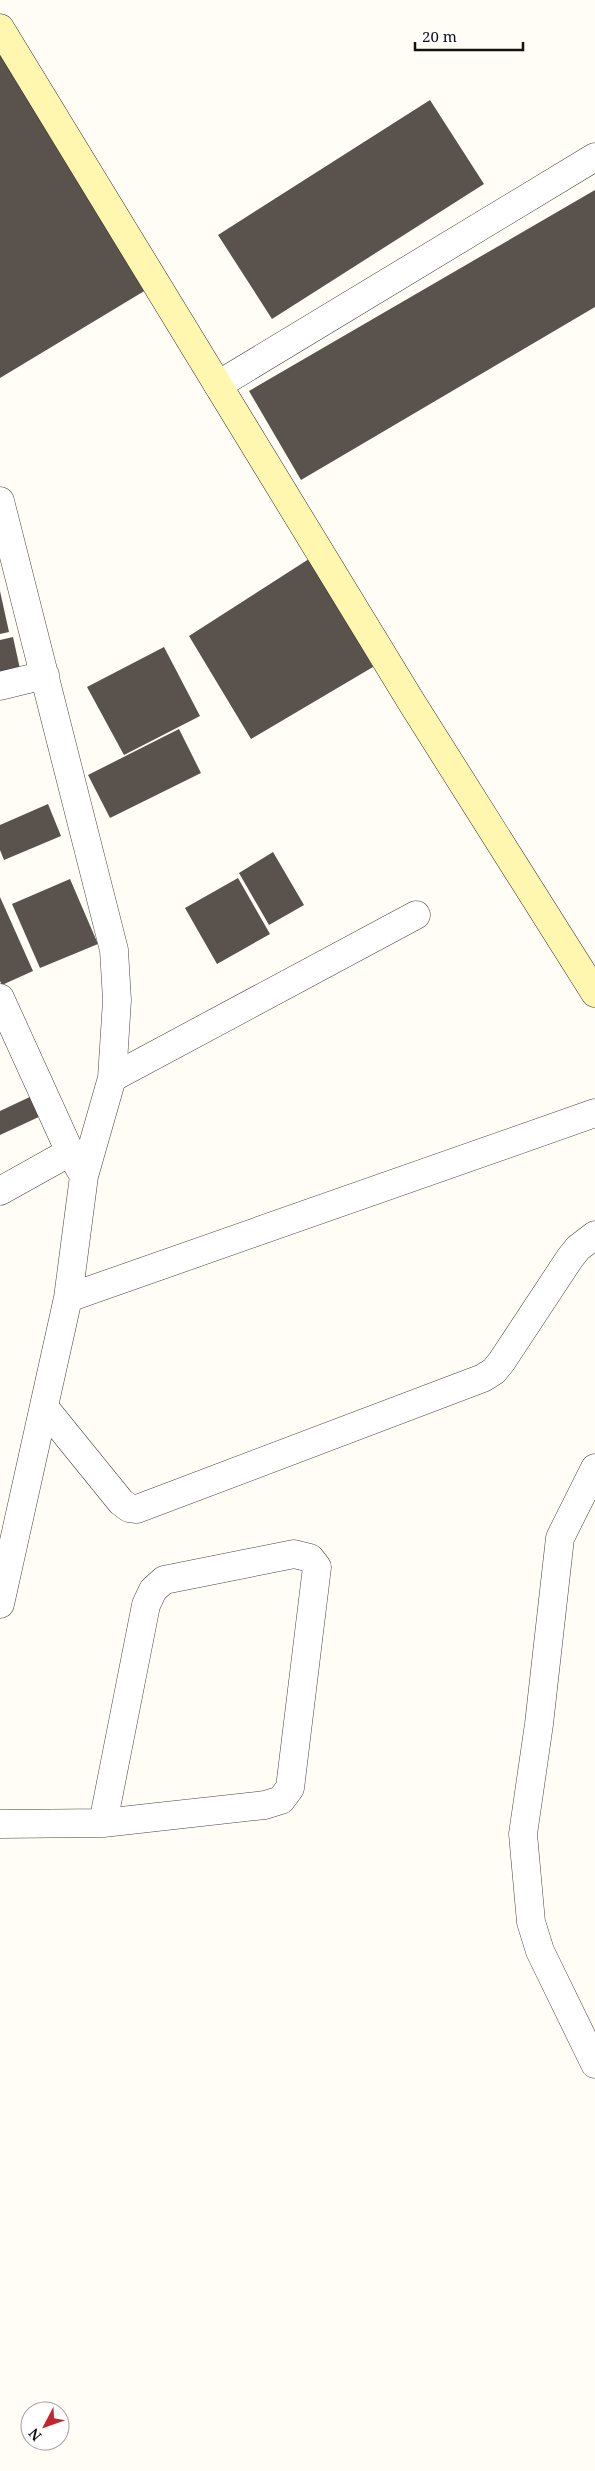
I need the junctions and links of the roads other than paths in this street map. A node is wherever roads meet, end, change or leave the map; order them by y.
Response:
1 (0, 28) edge
2 (595, 157) edge
3 (218, 385) junction
4 (0, 501) edge
5 (45, 675) junction
6 (0, 686) edge
7 (416, 915) dead end
8 (593, 983) edge
9 (0, 998) edge
10 (112, 1078) junction
11 (595, 1112) edge
12 (70, 1152) junction
13 (84, 1176) junction
14 (0, 1191) edge
15 (595, 1235) edge
16 (68, 1298) junction
17 (44, 1407) junction
18 (595, 1468) edge
19 (0, 1604) edge
20 (103, 1823) junction
21 (0, 1824) edge
22 (595, 2064) edge

1 - 3 street
2 - 3 street
3 - 8 street
4 - 5 street
5 - 6 street
5 - 10 street
7 - 10 street
9 - 12 street
10 - 13 street
11 - 16 street
12 - 13 street
12 - 14 street
13 - 16 street
15 - 17 street
16 - 17 street
17 - 19 street
18 - 22 street
20 - 20 street
20 - 21 street

